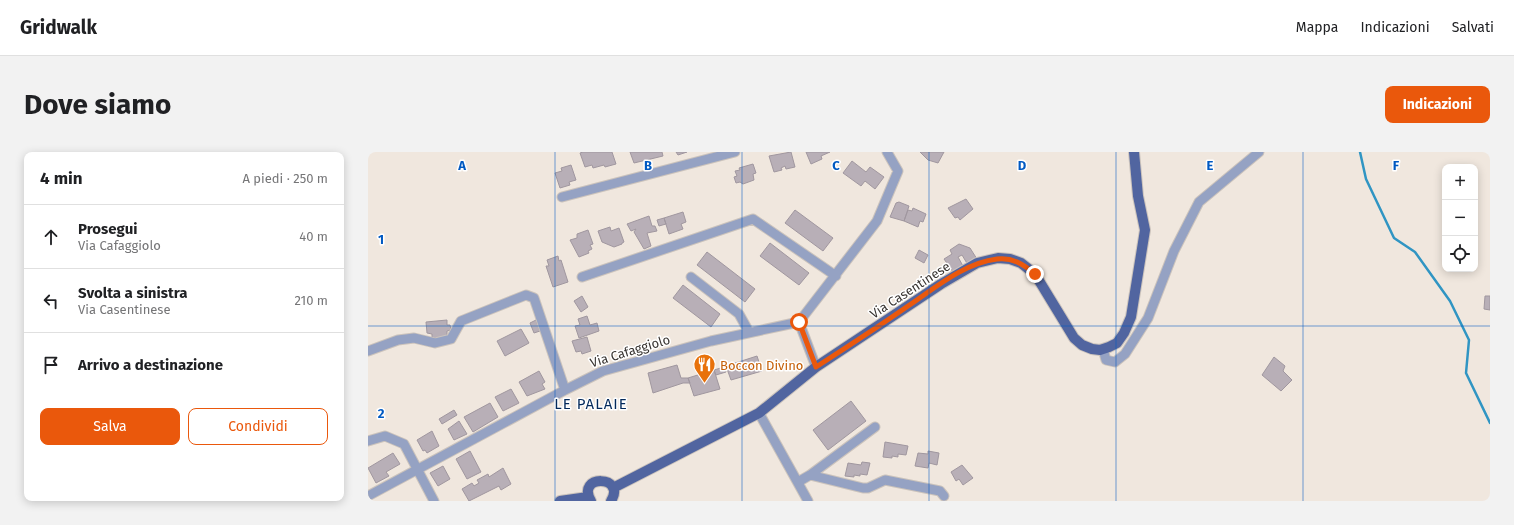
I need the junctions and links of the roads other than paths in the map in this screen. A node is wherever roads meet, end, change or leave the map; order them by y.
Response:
1 (735, 152) edge
2 (887, 152) edge
3 (1134, 152) edge
4 (1259, 152) edge
5 (562, 197) dead end
6 (836, 276) junction
7 (582, 277) dead end
8 (691, 277) dead end
9 (799, 322) junction
10 (749, 332) junction
11 (1103, 349) junction
12 (368, 351) edge
13 (816, 367) junction
14 (565, 390) junction
15 (759, 413) junction
16 (875, 427) dead end
17 (368, 441) edge
18 (418, 471) junction
19 (810, 475) junction
20 (798, 482) junction
21 (613, 488) junction
22 (368, 496) edge
23 (944, 496) dead end
24 (590, 499) edge
25 (434, 501) edge
26 (560, 501) edge
27 (611, 501) edge
28 (808, 501) edge

1 - 5 street
2 - 6 street
3 - 11 main road
4 - 11 street
6 - 7 street
6 - 9 street
8 - 10 street
9 - 10 street, Via Cafaggiolo
9 - 13 street
10 - 14 street, Via Cafaggiolo
11 - 13 main road, Via Casentinese
12 - 14 street
13 - 15 main road, Via Casentinese
14 - 18 street, Via Cafaggiolo
15 - 20 street
15 - 21 main road, Via Casentinese
16 - 19 street
17 - 18 street
18 - 22 street, Via Cafaggiolo
18 - 25 street
19 - 20 street
19 - 23 street
20 - 28 street
21 - 24 main road
21 - 27 main road
24 - 26 main road

